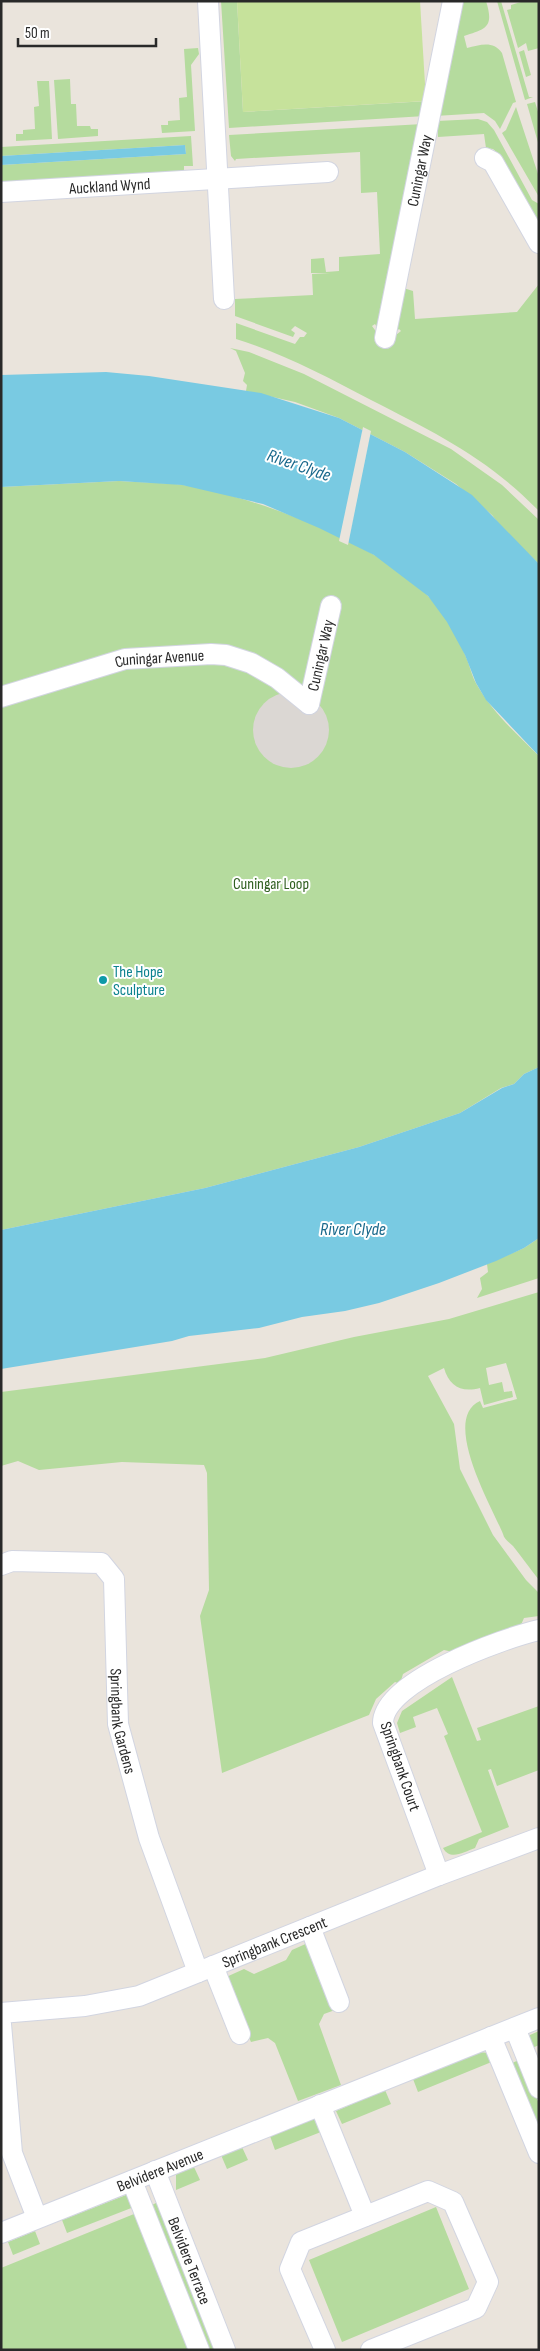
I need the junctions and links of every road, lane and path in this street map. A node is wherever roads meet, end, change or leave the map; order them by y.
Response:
1 (208, 1) edge
2 (454, 1) edge
3 (485, 158) dead end
4 (328, 172) dead end
5 (218, 180) junction
6 (1, 192) edge
7 (539, 243) edge
8 (224, 299) dead end
9 (385, 338) dead end
10 (331, 606) dead end
11 (1, 697) edge
12 (309, 704) joint
13 (1, 1564) edge
14 (539, 1630) edge
15 (539, 1838) edge
16 (439, 1875) junction
17 (310, 1927) junction
18 (206, 1969) junction
19 (338, 2002) dead end
20 (1, 2013) edge
21 (539, 2018) edge
22 (1, 2024) edge
23 (515, 2028) junction
24 (240, 2034) dead end
25 (491, 2037) junction
26 (539, 2088) edge
27 (320, 2105) junction
28 (539, 2154) edge
29 (155, 2171) junction
30 (132, 2181) junction
31 (365, 2216) junction
32 (37, 2218) junction
33 (1, 2233) edge
34 (199, 2350) edge
35 (225, 2350) edge
36 (325, 2350) edge
37 (371, 2350) edge

1 - 5 street
2 - 9 street, Cuningar Way
3 - 7 street
4 - 5 street, Auckland Wynd
5 - 6 street, Auckland Wynd
5 - 8 street
10 - 12 street, Cuningar Way
11 - 12 street, Cuningar Avenue
13 - 18 street, Springbank Gardens
14 - 16 street, Springbank Court
15 - 16 street, Springbank Crescent
16 - 17 street, Springbank Crescent
17 - 18 street, Springbank Crescent
17 - 19 street
18 - 20 street, Springbank Crescent
18 - 24 street, Springbank Gardens
21 - 23 street, Belvidere Avenue
22 - 32 street
23 - 25 street, Belvidere Avenue
23 - 26 street
25 - 27 street, Belvidere Avenue
25 - 28 street
27 - 29 street, Belvidere Avenue
27 - 31 street
29 - 30 street, Belvidere Avenue
29 - 35 street, Belvidere Terrace
30 - 32 street, Belvidere Avenue
30 - 34 street, Belvidere Terrace
31 - 36 street
31 - 37 street
32 - 33 street, Belvidere Avenue

